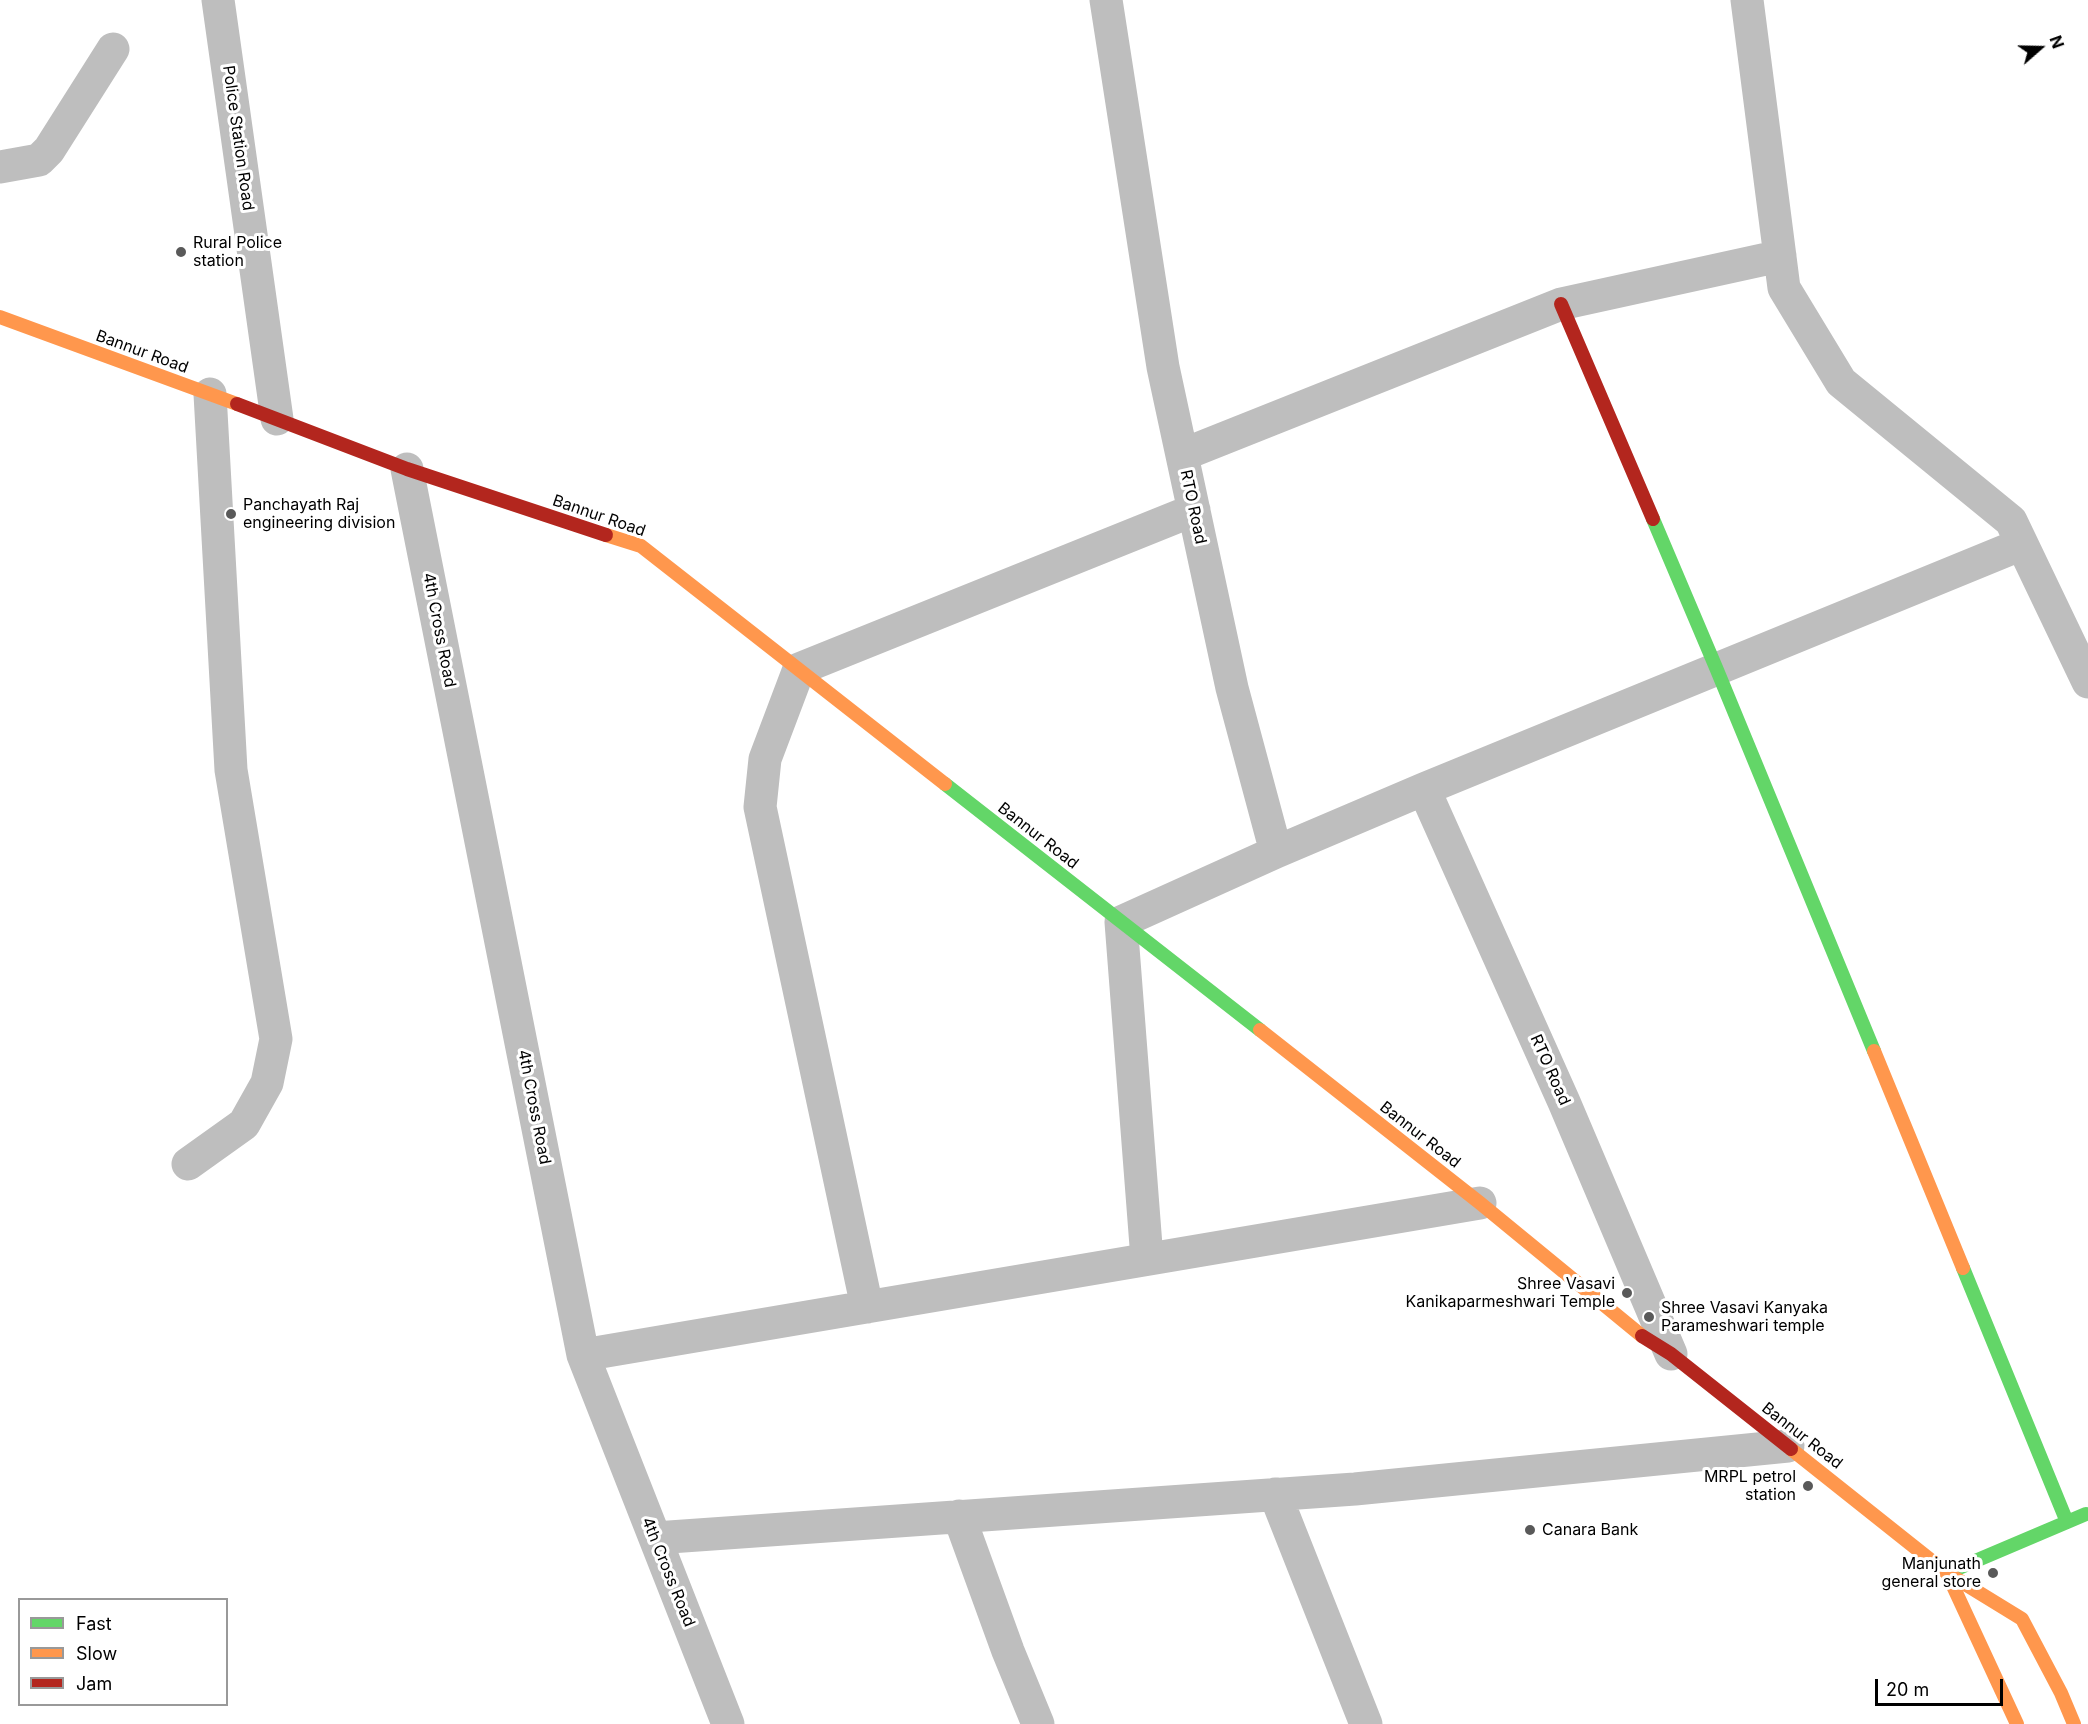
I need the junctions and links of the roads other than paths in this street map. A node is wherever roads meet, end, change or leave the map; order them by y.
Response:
1 (218, 0) edge
2 (1106, 0) edge
3 (1747, 0) edge
4 (113, 49) dead end
5 (0, 167) edge
6 (1780, 256) junction
7 (1561, 304) junction
8 (0, 317) edge
9 (210, 394) junction
10 (277, 419) junction
11 (1182, 455) junction
12 (407, 470) junction
13 (1194, 510) junction
14 (2022, 544) junction
15 (799, 669) junction
16 (1717, 669) junction
17 (2088, 682) edge
18 (1424, 789) junction
19 (1276, 852) junction
20 (1121, 922) junction
21 (188, 1164) dead end
22 (1480, 1203) junction
23 (1147, 1259) junction
24 (867, 1307) junction
25 (1671, 1354) junction
26 (583, 1355) junction
27 (1788, 1446) junction
28 (1275, 1494) junction
29 (2088, 1513) edge
30 (959, 1516) junction
31 (2067, 1522) junction
32 (655, 1538) junction
33 (1947, 1573) junction
34 (728, 1724) edge
35 (1038, 1724) edge
36 (1366, 1724) edge
37 (2017, 1724) edge
38 (2074, 1724) edge

1 - 10 street, Police Station Road
2 - 11 street, RTO Road
3 - 6 street
4 - 5 street
6 - 7 street
6 - 14 street
7 - 11 street
7 - 16 main road
8 - 9 main road, Bannur Road
9 - 10 main road, Bannur Road
9 - 21 street
10 - 12 main road, Bannur Road
11 - 13 street, RTO Road
12 - 15 main road, Bannur Road
12 - 26 street, 4th Cross Road
13 - 15 street
13 - 19 street, RTO Road
14 - 16 street
14 - 17 street
15 - 20 main road, Bannur Road
15 - 24 street
16 - 18 street
16 - 31 main road
18 - 19 street
18 - 25 street, RTO Road
19 - 20 street
20 - 22 main road, Bannur Road
20 - 23 street
22 - 23 street
22 - 25 main road, Bannur Road
23 - 24 street
24 - 26 street
25 - 27 main road, Bannur Road
26 - 32 street, 4th Cross Road
27 - 28 street
27 - 33 main road, Bannur Road
28 - 30 street
28 - 36 street
29 - 31 main road
30 - 32 street
30 - 35 street
31 - 33 main road
32 - 34 street, 4th Cross Road
33 - 37 main road, Bannur Road
33 - 38 main road, Bannur Road

